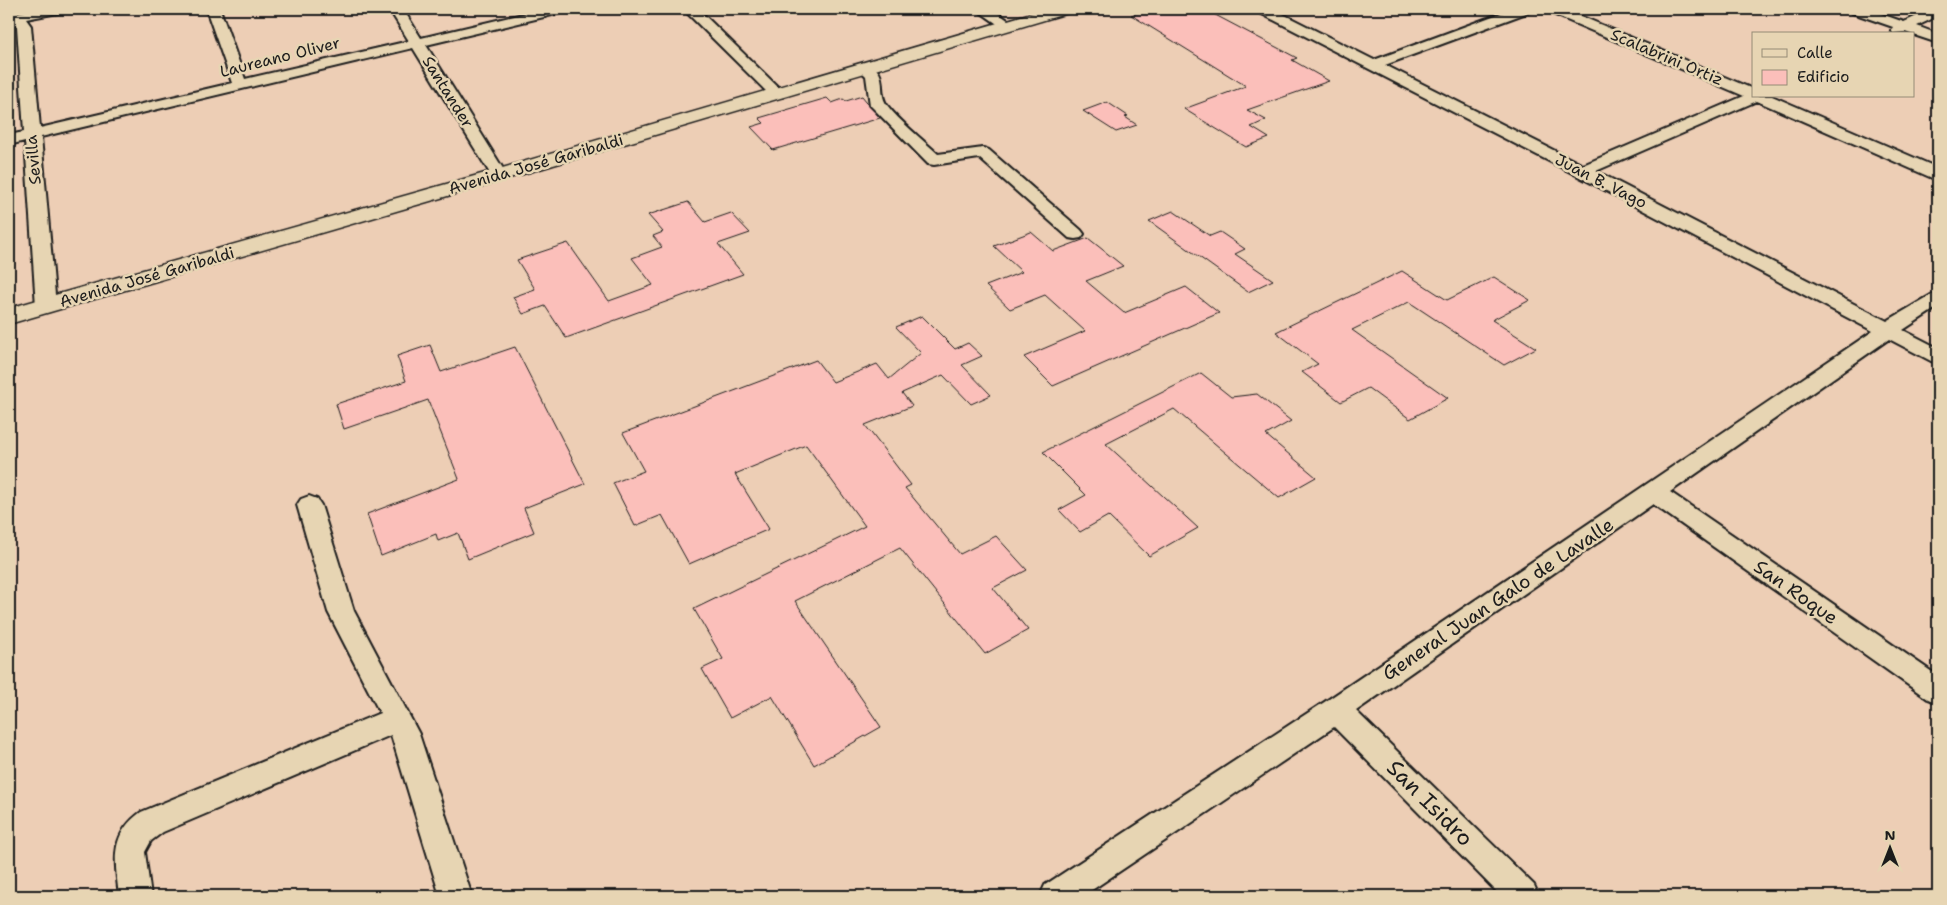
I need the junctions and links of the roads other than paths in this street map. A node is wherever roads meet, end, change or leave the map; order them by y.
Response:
1 (58, 9) edge
2 (213, 9) edge
3 (396, 9) edge
4 (560, 9) edge
5 (690, 9) edge
6 (983, 9) edge
7 (1062, 9) edge
8 (1263, 9) edge
9 (1524, 9) edge
10 (1553, 9) edge
11 (1855, 9) edge
12 (1938, 11) edge
13 (11, 14) edge
14 (1008, 25) junction
15 (1905, 27) junction
16 (1894, 32) edge
17 (1938, 39) edge
18 (417, 42) junction
19 (1373, 65) junction
20 (865, 68) junction
21 (240, 85) junction
22 (777, 94) junction
23 (1752, 94) edge
24 (1752, 98) edge
25 (1762, 98) edge
26 (31, 134) junction
27 (9, 140) edge
28 (1582, 171) junction
29 (1938, 174) edge
30 (499, 175) junction
31 (1075, 234) dead end
32 (1938, 299) edge
33 (46, 306) junction
34 (9, 316) edge
35 (1888, 330) junction
36 (1938, 356) edge
37 (1654, 493) junction
38 (309, 505) dead end
39 (1938, 691) edge
40 (1336, 710) junction
41 (397, 719) junction
42 (135, 896) edge
43 (456, 896) edge
44 (1056, 896) edge
45 (1523, 896) edge

1 - 13 street
2 - 21 street
3 - 18 street, Santander
4 - 18 street, Laureano Oliver
5 - 22 street
6 - 14 street
7 - 14 main road, Avenida José Garibaldi
8 - 19 street, Juan B. Vago
9 - 19 street
10 - 23 street, Scalabrini Ortiz
11 - 15 street
12 - 15 street
13 - 26 street, Sevilla
14 - 20 main road, Avenida José Garibaldi
15 - 16 street
15 - 17 street
18 - 21 street, Laureano Oliver
18 - 30 street, Santander
19 - 28 street, Juan B. Vago
20 - 22 main road, Avenida José Garibaldi
20 - 31 street
21 - 26 street, Laureano Oliver
22 - 30 main road, Avenida José Garibaldi
24 - 28 street
25 - 29 street
26 - 27 street, Laureano Oliver
26 - 33 street, Sevilla
28 - 35 street, Juan B. Vago
30 - 33 main road, Avenida José Garibaldi
32 - 35 street, General Juan Galo de Lavalle
33 - 34 main road, Avenida José Garibaldi
35 - 36 street, Juan B. Vago
35 - 37 street, General Juan Galo de Lavalle
37 - 39 street, San Roque
37 - 40 street, General Juan Galo de Lavalle
38 - 41 street
40 - 44 street, General Juan Galo de Lavalle
40 - 45 street, San Isidro
41 - 42 street
41 - 43 street

